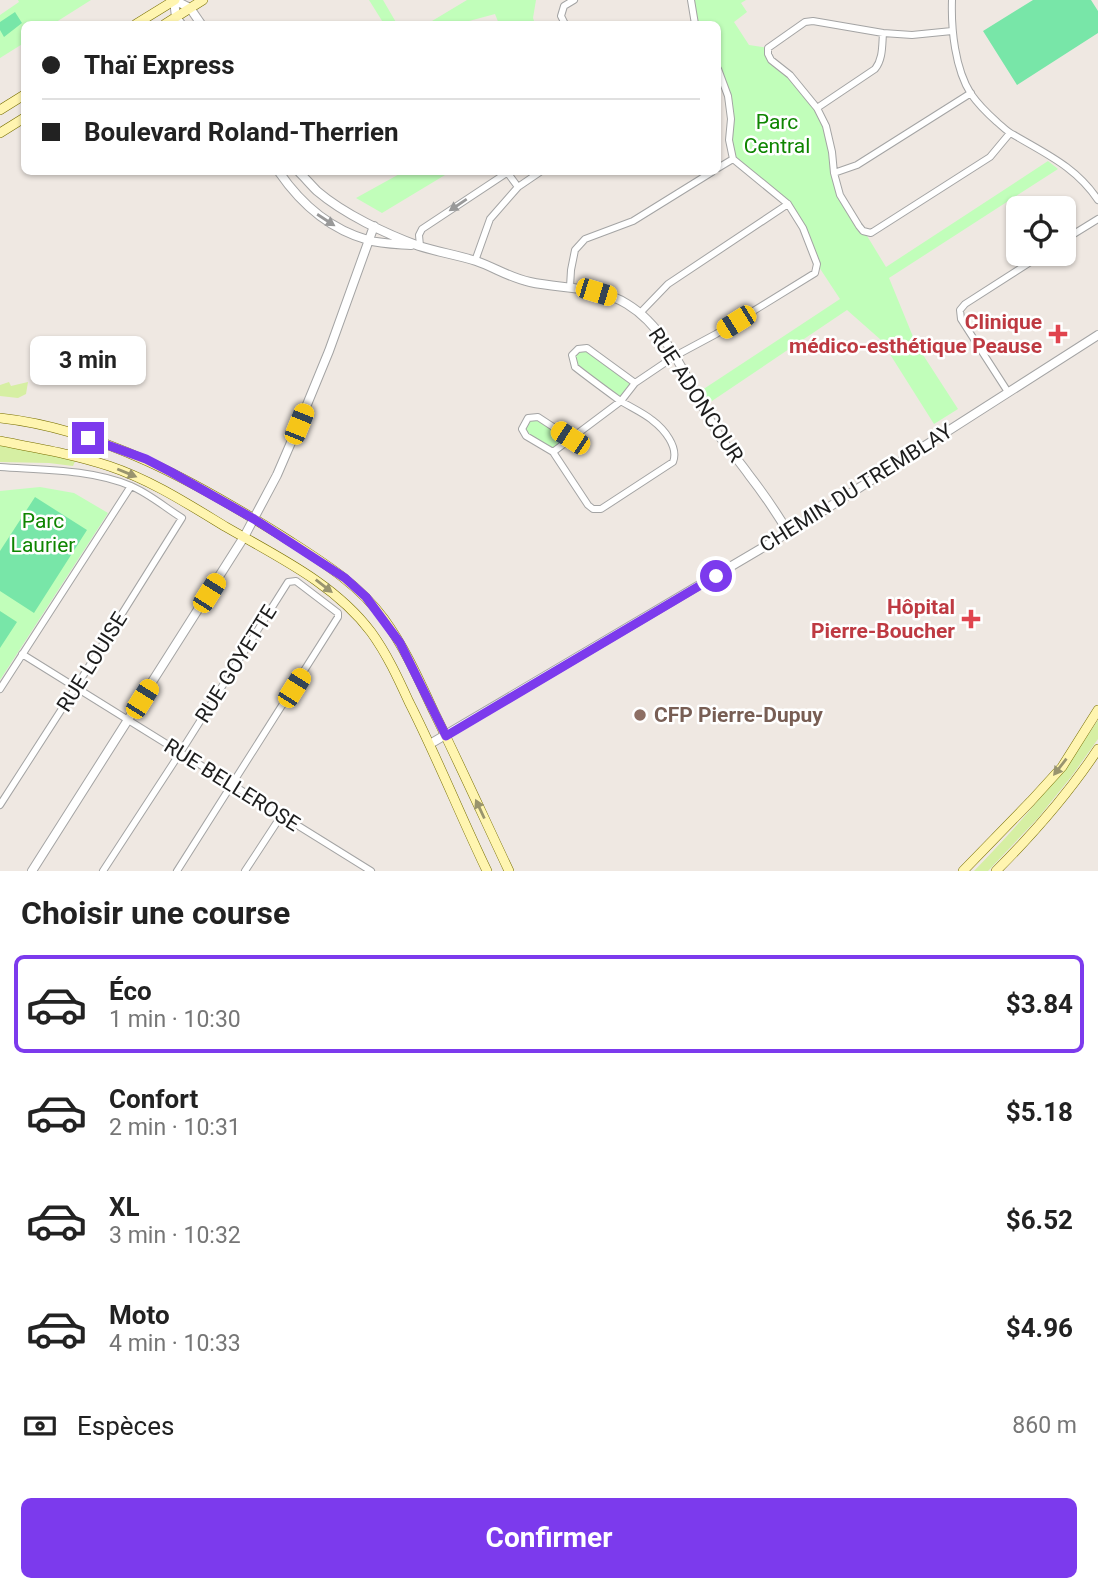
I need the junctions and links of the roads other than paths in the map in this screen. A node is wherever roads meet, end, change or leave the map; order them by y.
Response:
1 (174, 0) edge
2 (203, 0) edge
3 (573, 0) edge
4 (691, 0) edge
5 (952, 0) edge
6 (190, 8) junction
7 (141, 21) edge
8 (178, 21) edge
9 (199, 21) edge
10 (564, 21) edge
11 (694, 21) edge
12 (952, 32) junction
13 (883, 33) junction
14 (721, 76) edge
15 (971, 93) junction
16 (729, 96) junction
17 (21, 97) edge
18 (721, 98) edge
19 (817, 108) junction
20 (0, 110) edge
21 (21, 120) edge
22 (0, 134) edge
23 (1010, 134) junction
24 (733, 159) junction
25 (721, 166) edge
26 (834, 173) junction
27 (281, 175) edge
28 (302, 175) edge
29 (503, 175) edge
30 (510, 175) edge
31 (536, 175) edge
32 (707, 175) edge
33 (518, 187) junction
34 (1098, 200) edge
35 (788, 204) junction
36 (1098, 219) edge
37 (374, 226) junction
38 (1076, 233) edge
39 (369, 241) junction
40 (420, 246) junction
41 (475, 261) junction
42 (1024, 266) edge
43 (570, 287) junction
44 (640, 313) junction
45 (1098, 335) edge
46 (675, 356) junction
47 (635, 383) junction
48 (1008, 392) junction
49 (621, 401) junction
50 (0, 418) edge
51 (570, 438) junction
52 (0, 441) edge
53 (553, 452) junction
54 (0, 467) edge
55 (131, 486) junction
56 (254, 519) junction
57 (788, 532) junction
58 (244, 537) junction
59 (22, 654) junction
60 (76, 687) junction
61 (0, 689) edge
62 (1098, 710) edge
63 (128, 720) junction
64 (446, 736) junction
65 (430, 744) junction
66 (1098, 749) edge
67 (180, 753) junction
68 (1094, 762) edge
69 (233, 785) junction
70 (0, 805) edge
71 (281, 816) junction
72 (32, 871) edge
73 (103, 871) edge
74 (177, 871) edge
75 (245, 871) edge
76 (371, 871) edge
77 (486, 871) edge
78 (509, 871) edge
79 (963, 871) edge
80 (996, 871) edge

1 - 6 street
1 - 7 main road
1 - 8 street
2 - 6 main road
3 - 10 street
4 - 11 street
5 - 12 street
6 - 8 main road
6 - 9 street
12 - 13 street
12 - 15 street
13 - 19 street
13 - 19 street
14 - 16 street
15 - 23 street
15 - 26 street
16 - 18 street
16 - 24 street
17 - 20 main road
19 - 26 street
21 - 22 main road
23 - 26 street
23 - 34 street
24 - 25 street
24 - 35 street
27 -> 39 street, RUE ADONCOUR
28 - 37 street, RUE ADONCOUR
29 -> 40 street
30 - 33 street
31 - 33 street
32 - 43 street
33 - 41 street
35 - 44 street
35 - 46 street
36 - 38 street
37 - 39 street
37 - 40 street, RUE ADONCOUR
39 - 40 street, RUE ADONCOUR
39 - 56 street
40 - 41 street, RUE ADONCOUR
41 - 43 street, RUE ADONCOUR
42 - 48 street
43 - 44 street, RUE ADONCOUR
44 - 46 street, RUE ADONCOUR
45 - 48 street, CHEMIN DU TREMBLAY
46 - 47 street
46 - 57 street, RUE ADONCOUR
47 - 49 street
47 - 49 street
48 - 57 street, CHEMIN DU TREMBLAY
49 - 51 street
49 - 53 street
50 - 56 main road
51 - 53 street
51 - 53 street
52 -> 58 main road
54 - 55 street
55 - 59 street
55 - 60 street, RUE LOUISE
56 - 58 street
56 - 64 main road
57 - 64 street, CHEMIN DU TREMBLAY
58 - 63 street
58 -> 65 main road
59 - 60 street, RUE BELLEROSE
59 - 61 street
60 - 63 street, RUE BELLEROSE
60 - 70 street, RUE LOUISE
62 -> 79 main road
63 - 67 street, RUE BELLEROSE
63 - 72 street
64 - 65 street, CHEMIN DU TREMBLAY
78 -> 64 main road
65 - 77 main road
66 - 68 main road
67 - 69 street, RUE BELLEROSE
67 - 69 street, RUE GOYETTE
67 - 73 street, RUE GOYETTE
68 - 80 main road
69 - 71 street, RUE BELLEROSE
69 - 74 street
71 - 75 street
71 - 76 street, RUE BELLEROSE

